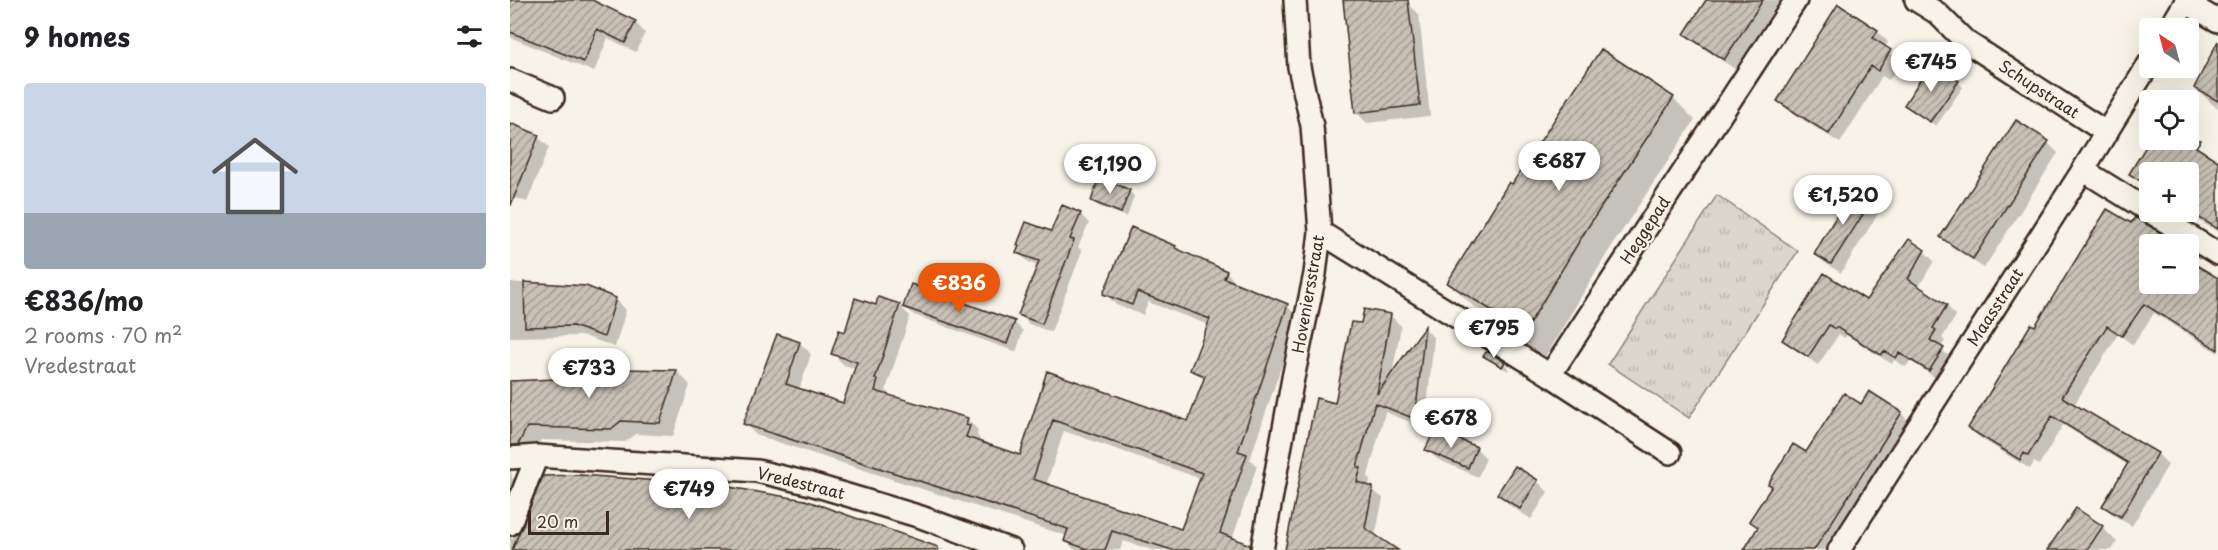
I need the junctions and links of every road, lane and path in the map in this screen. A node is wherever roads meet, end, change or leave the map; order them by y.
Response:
1 (1294, 0) edge
2 (1796, 0) edge
3 (1916, 0) edge
4 (2186, 1) edge
5 (2176, 18) edge
6 (2218, 21) edge
7 (2140, 78) edge
8 (510, 80) edge
9 (553, 98) dead end
10 (2107, 133) junction
11 (2083, 170) junction
12 (1320, 232) junction
13 (2218, 254) edge
14 (1550, 375) junction
15 (1670, 453) dead end
16 (537, 456) junction
17 (510, 458) edge
18 (510, 524) edge
19 (1011, 550) edge
20 (1262, 550) edge
21 (1839, 550) edge

1 - 12 street, Hoveniersstraat
2 - 14 street, Heggepad
3 - 10 street, Schupstraat
4 - 5 street
4 - 6 street
7 - 10 street, Maasstraat
8 - 9 street
10 - 11 street, Maasstraat
11 - 13 street
11 - 21 street, Maasstraat
12 - 14 street
12 - 20 street, Hoveniersstraat
14 - 15 street
16 - 17 street, Vredestraat
16 - 18 street
16 - 19 street, Vredestraat

